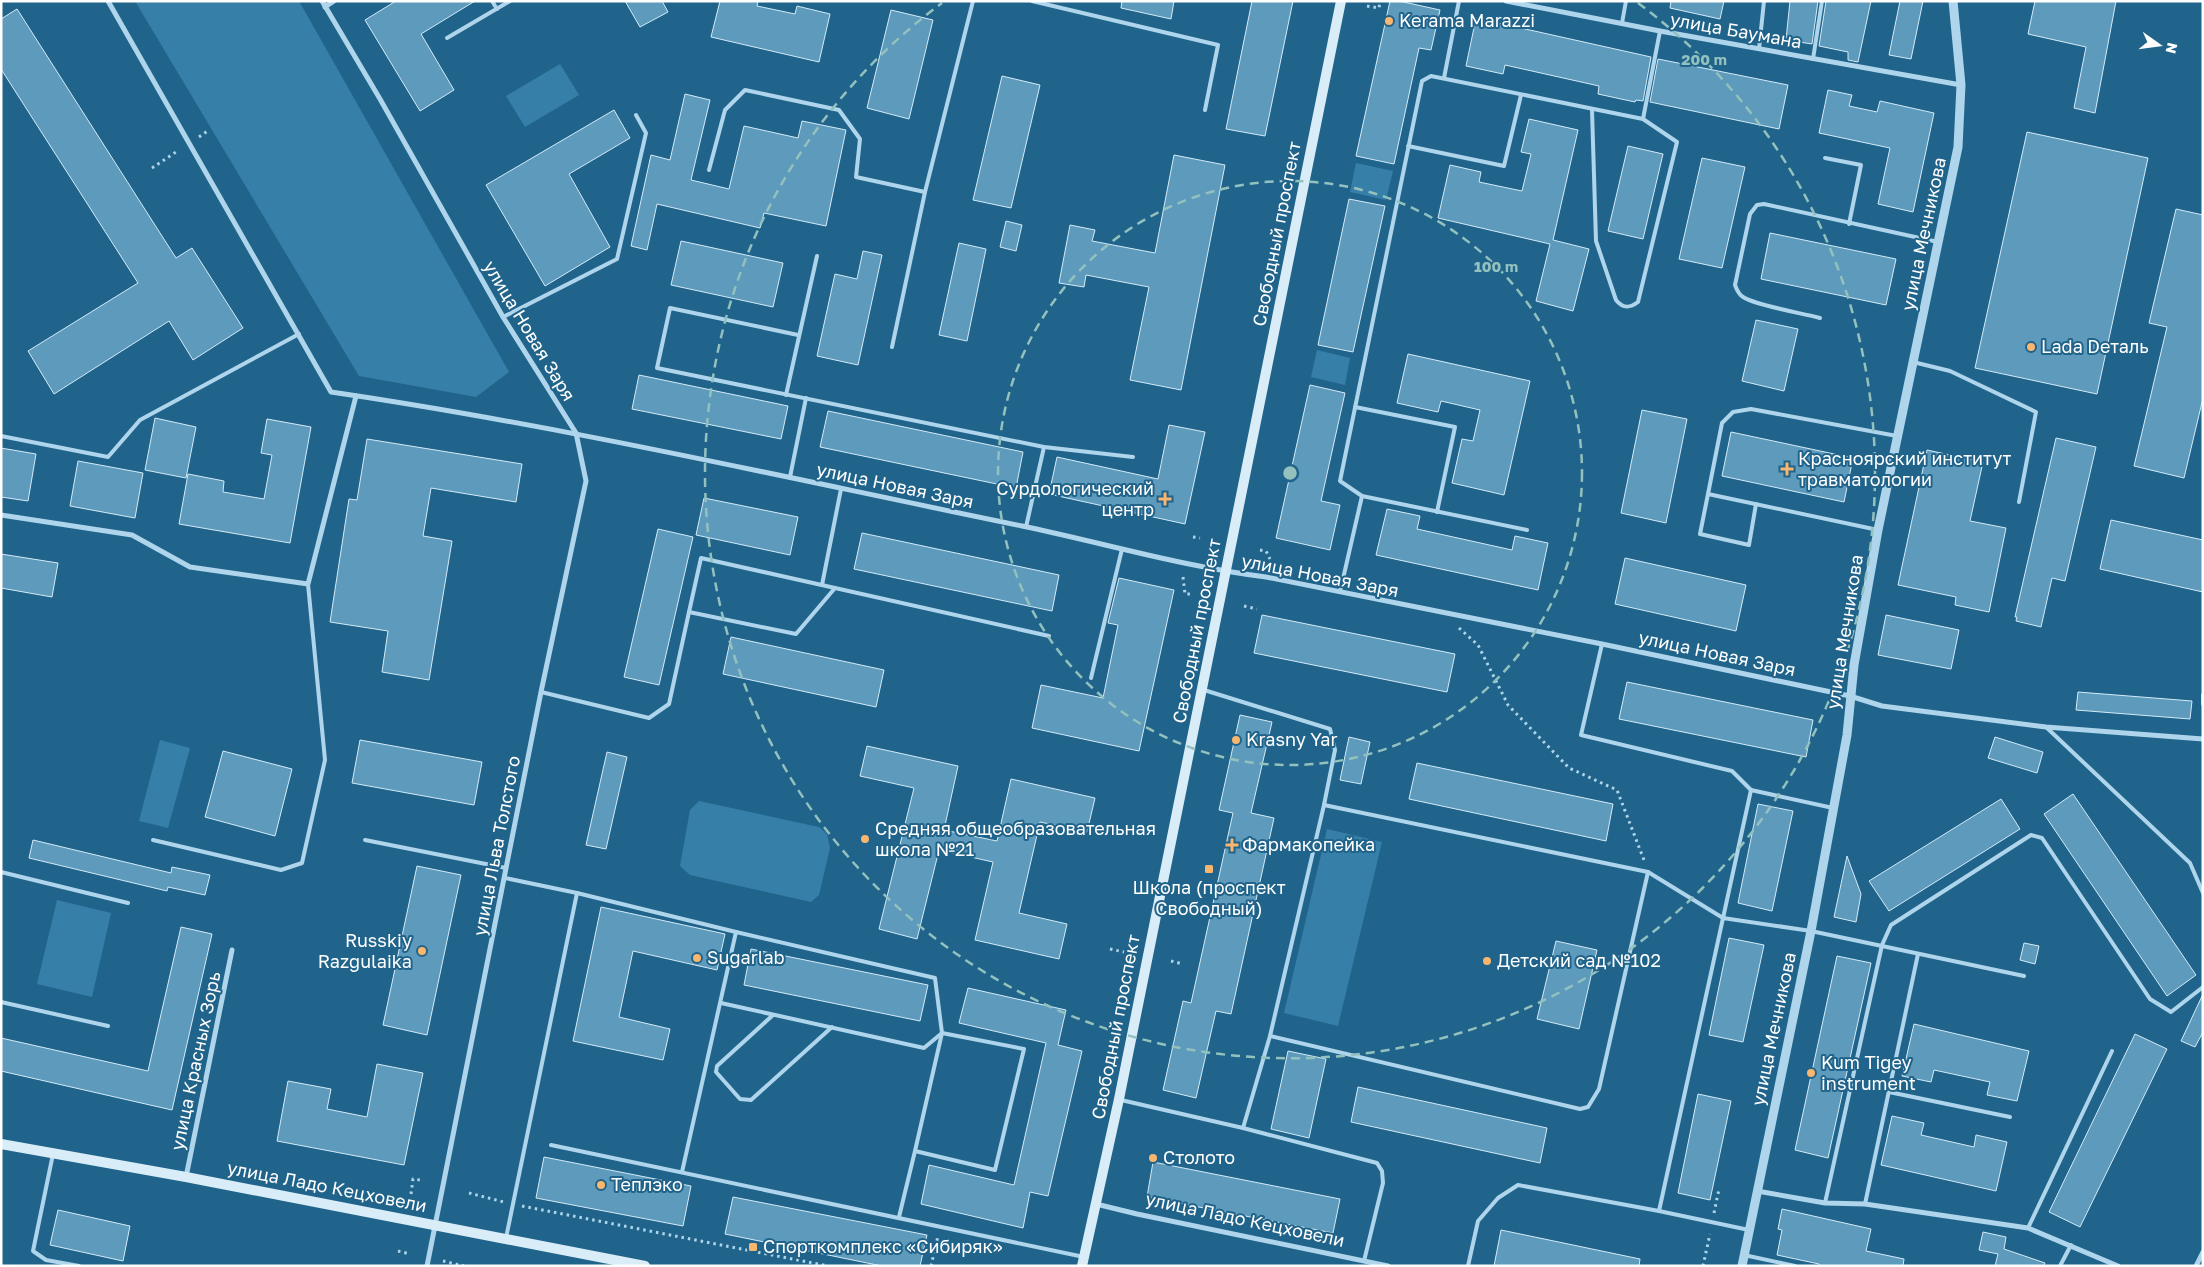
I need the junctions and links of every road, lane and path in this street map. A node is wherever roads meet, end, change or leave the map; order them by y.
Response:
1 (108, 1) edge
2 (334, 1) edge
3 (492, 1) edge
4 (510, 1) edge
5 (973, 1) edge
6 (1032, 1) edge
7 (1341, 1) edge
8 (1380, 1) edge
9 (1460, 1) edge
10 (1506, 1) edge
11 (1626, 1) edge
12 (1764, 1) edge
13 (1822, 1) edge
14 (1953, 1) edge
15 (323, 4) edge
16 (1368, 6) dead end
17 (497, 9) junction
18 (1622, 23) junction
19 (1660, 32) junction
20 (447, 38) dead end
21 (1759, 48) junction
22 (1813, 59) junction
23 (1444, 78) junction
24 (1961, 85) junction
25 (1520, 95) junction
26 (1205, 110) dead end
27 (1592, 110) junction
28 (636, 115) dead end
29 (1643, 119) junction
30 (1408, 146) junction
31 (1824, 158) dead end
32 (709, 170) dead end
33 (925, 192) junction
34 (1848, 224) junction
35 (1940, 242) junction
36 (817, 256) dead end
37 (503, 317) junction
38 (1820, 318) dead end
39 (299, 334) junction
40 (798, 335) junction
41 (892, 347) dead end
42 (1913, 362) junction
43 (786, 395) junction
44 (356, 396) junction
45 (806, 398) junction
46 (1355, 407) junction
47 (576, 433) junction
48 (1, 436) edge
49 (1898, 436) junction
50 (1044, 447) junction
51 (1133, 457) dead end
52 (790, 477) junction
53 (841, 489) junction
54 (1708, 494) junction
55 (1362, 496) junction
56 (2019, 502) dead end
57 (1756, 504) junction
58 (1438, 512) junction
59 (1, 515) edge
60 (1026, 527) junction
61 (1527, 530) dead end
62 (1878, 530) junction
63 (1193, 537) dead end
64 (1200, 538) dead end
65 (1122, 549) junction
66 (1260, 550) dead end
67 (1270, 559) dead end
68 (1225, 572) junction
69 (1183, 577) dead end
70 (308, 584) junction
71 (822, 585) junction
72 (835, 588) junction
73 (1340, 592) junction
74 (1190, 594) dead end
75 (1244, 606) dead end
76 (1257, 609) dead end
77 (689, 612) junction
78 (1443, 614) junction
79 (1049, 636) dead end
80 (1602, 644) junction
81 (1091, 678) dead end
82 (1202, 689) junction
83 (541, 692) junction
84 (2203, 695) edge
85 (1850, 696) junction
86 (2203, 704) edge
87 (2046, 727) junction
88 (2203, 739) edge
89 (1750, 790) junction
90 (1324, 804) junction
91 (1833, 808) junction
92 (153, 840) dead end
93 (365, 840) dead end
94 (506, 868) junction
95 (1, 872) edge
96 (1648, 872) junction
97 (504, 878) junction
98 (577, 892) junction
99 (2203, 893) edge
100 (128, 903) dead end
101 (1723, 918) junction
102 (1811, 931) junction
103 (736, 932) junction
104 (1882, 945) junction
105 (1110, 948) dead end
106 (232, 950) dead end
107 (1124, 952) dead end
108 (1918, 954) junction
109 (1171, 962) dead end
110 (1183, 964) dead end
111 (2024, 976) dead end
112 (2203, 987) edge
113 (1, 1002) edge
114 (721, 1003) junction
115 (773, 1014) junction
116 (108, 1026) dead end
117 (832, 1027) junction
118 (942, 1033) junction
119 (1270, 1036) junction
120 (2112, 1051) dead end
121 (1889, 1092) junction
122 (1119, 1099) junction
123 (2010, 1117) dead end
124 (1242, 1128) junction
125 (1, 1144) edge
126 (551, 1145) dead end
127 (915, 1151) junction
128 (53, 1154) junction
129 (682, 1172) junction
130 (186, 1177) junction
131 (420, 1180) dead end
132 (1757, 1190) junction
133 (469, 1193) dead end
134 (410, 1194) dead end
135 (1096, 1203) junction
136 (512, 1204) junction
137 (1825, 1204) junction
138 (1865, 1204) junction
139 (1659, 1211) junction
140 (899, 1217) junction
141 (435, 1225) junction
142 (940, 1226) junction
143 (2028, 1228) junction
144 (1749, 1230) junction
145 (506, 1240) junction
146 (2071, 1245) junction
147 (398, 1251) dead end
148 (2203, 1252) edge
149 (410, 1254) dead end
150 (1744, 1255) junction
151 (443, 1261) dead end
152 (1083, 1261) edge
153 (1364, 1261) junction
154 (1792, 1265) edge
155 (79, 1266) edge
156 (427, 1266) edge
157 (464, 1266) edge
158 (645, 1266) edge
159 (828, 1266) edge
160 (931, 1266) edge
161 (1388, 1266) edge
162 (1468, 1266) edge
163 (1742, 1266) edge
164 (2060, 1266) edge
165 (2118, 1266) edge
166 (2196, 1266) edge

1 - 39 street
2 - 15 street
3 - 17 lane
4 - 17 lane
5 - 33 lane
6 - 26 lane
7 - 68 main road, Свободный проспект
8 - 16 path
9 - 23 lane
10 - 18 street, улица Баумана
11 - 18 lane
12 - 21 lane
13 - 22 lane
14 - 24 street, улица Мечникова
15 - 37 street, улица Новая Заря
17 - 20 lane
18 - 19 street, улица Баумана
19 - 21 street, улица Баумана
19 - 29 lane
21 - 22 street, улица Баумана
22 - 24 street, улица Баумана
23 - 25 lane
23 - 30 lane
24 - 35 street, улица Мечникова
25 - 27 lane
25 - 30 lane
27 - 29 lane
27 - 29 lane
28 - 37 lane
30 - 46 lane
31 - 34 lane
32 - 33 lane
33 - 41 lane
34 - 35 lane
34 - 38 lane
35 - 42 street, улица Мечникова
36 - 40 lane
37 - 47 street, улица Новая Заря
39 - 44 street
39 - 48 lane
40 - 43 lane
40 - 43 lane
42 - 49 street, улица Мечникова
42 - 56 lane
43 - 45 lane
44 - 47 street
44 - 70 street
45 - 50 lane
45 - 52 lane
46 - 55 lane
46 - 58 lane
47 - 52 street, улица Новая Заря
47 - 83 street, улица Льва Толстого
49 - 54 lane
49 - 62 street, улица Мечникова
50 - 51 lane
50 - 60 lane
52 - 53 street, улица Новая Заря
53 - 60 street, улица Новая Заря
53 - 71 lane
54 - 57 lane
54 - 57 lane
55 - 58 lane
55 - 73 lane
57 - 62 lane
58 - 61 lane
59 - 70 street
60 - 65 street, улица Новая Заря
62 - 85 street, улица Мечникова
63 - 64 path
65 - 68 street, улица Новая Заря
65 - 81 lane
66 - 67 path
68 - 73 street, улица Новая Заря
68 - 82 main road, Свободный проспект
69 - 74 path
70 - 92 lane
71 - 72 lane
71 - 77 lane
72 - 77 lane
72 - 79 lane
73 - 78 street, улица Новая Заря
75 - 76 path
77 - 83 lane
78 - 80 street, улица Новая Заря
78 - 96 path
80 - 85 street, улица Новая Заря
80 - 89 lane
82 - 90 lane
82 - 122 main road, Свободный проспект
83 - 94 street, улица Льва Толстого
84 - 86 lane
85 - 87 street, улица Новая Заря
85 - 91 street, улица Мечникова
87 - 88 street, улица Новая Заря
87 - 99 lane
89 - 91 lane
89 - 101 lane
90 - 96 lane
90 - 119 lane
91 - 102 street, улица Мечникова
93 - 94 lane
94 - 97 street, улица Льва Толстого
95 - 100 lane
96 - 101 lane
96 - 119 lane
97 - 98 lane
97 - 141 street, улица Льва Толстого
98 - 103 lane
98 - 136 lane
101 - 102 lane
101 - 139 lane
102 - 104 lane
102 - 132 street, улица Мечникова
103 - 114 lane
103 - 118 lane
104 - 108 lane
104 - 112 lane
104 - 137 lane
105 - 107 path
106 - 130 street, улица Красных Зорь
108 - 111 lane
108 - 121 lane
109 - 110 path
113 - 116 lane
114 - 115 lane
114 - 129 lane
115 - 117 lane
115 - 117 lane
117 - 118 lane
118 - 127 lane
118 - 127 lane
119 - 124 lane
120 - 143 lane
121 - 123 lane
121 - 138 lane
122 - 124 lane
122 - 135 main road, Свободный проспект
124 - 153 lane
125 - 128 main road, улица Ладо Кецховели
126 - 129 lane
127 - 140 lane
128 - 130 main road, улица Ладо Кецховели
128 - 155 lane
129 - 140 lane
130 - 141 main road, улица Ладо Кецховели
131 - 134 path
132 - 137 street
132 - 144 street, улица Мечникова
133 - 136 path
135 - 152 main road, Свободный проспект
135 - 153 street, улица Ладо Кецховели
136 - 145 lane
136 - 159 path
137 - 138 street
138 - 143 street
139 - 144 lane
139 - 162 lane
140 - 142 lane
141 - 145 main road, улица Ладо Кецховели
141 - 156 street, улица Льва Толстого
142 - 152 lane
142 - 160 path
143 - 146 street
144 - 150 street, улица Мечникова
145 - 158 main road, улица Ладо Кецховели
146 - 164 lane
146 - 165 street
147 - 149 path
148 - 166 street
150 - 154 lane
150 - 163 street, улица Мечникова
151 - 157 path
153 - 161 street, улица Ладо Кецховели

